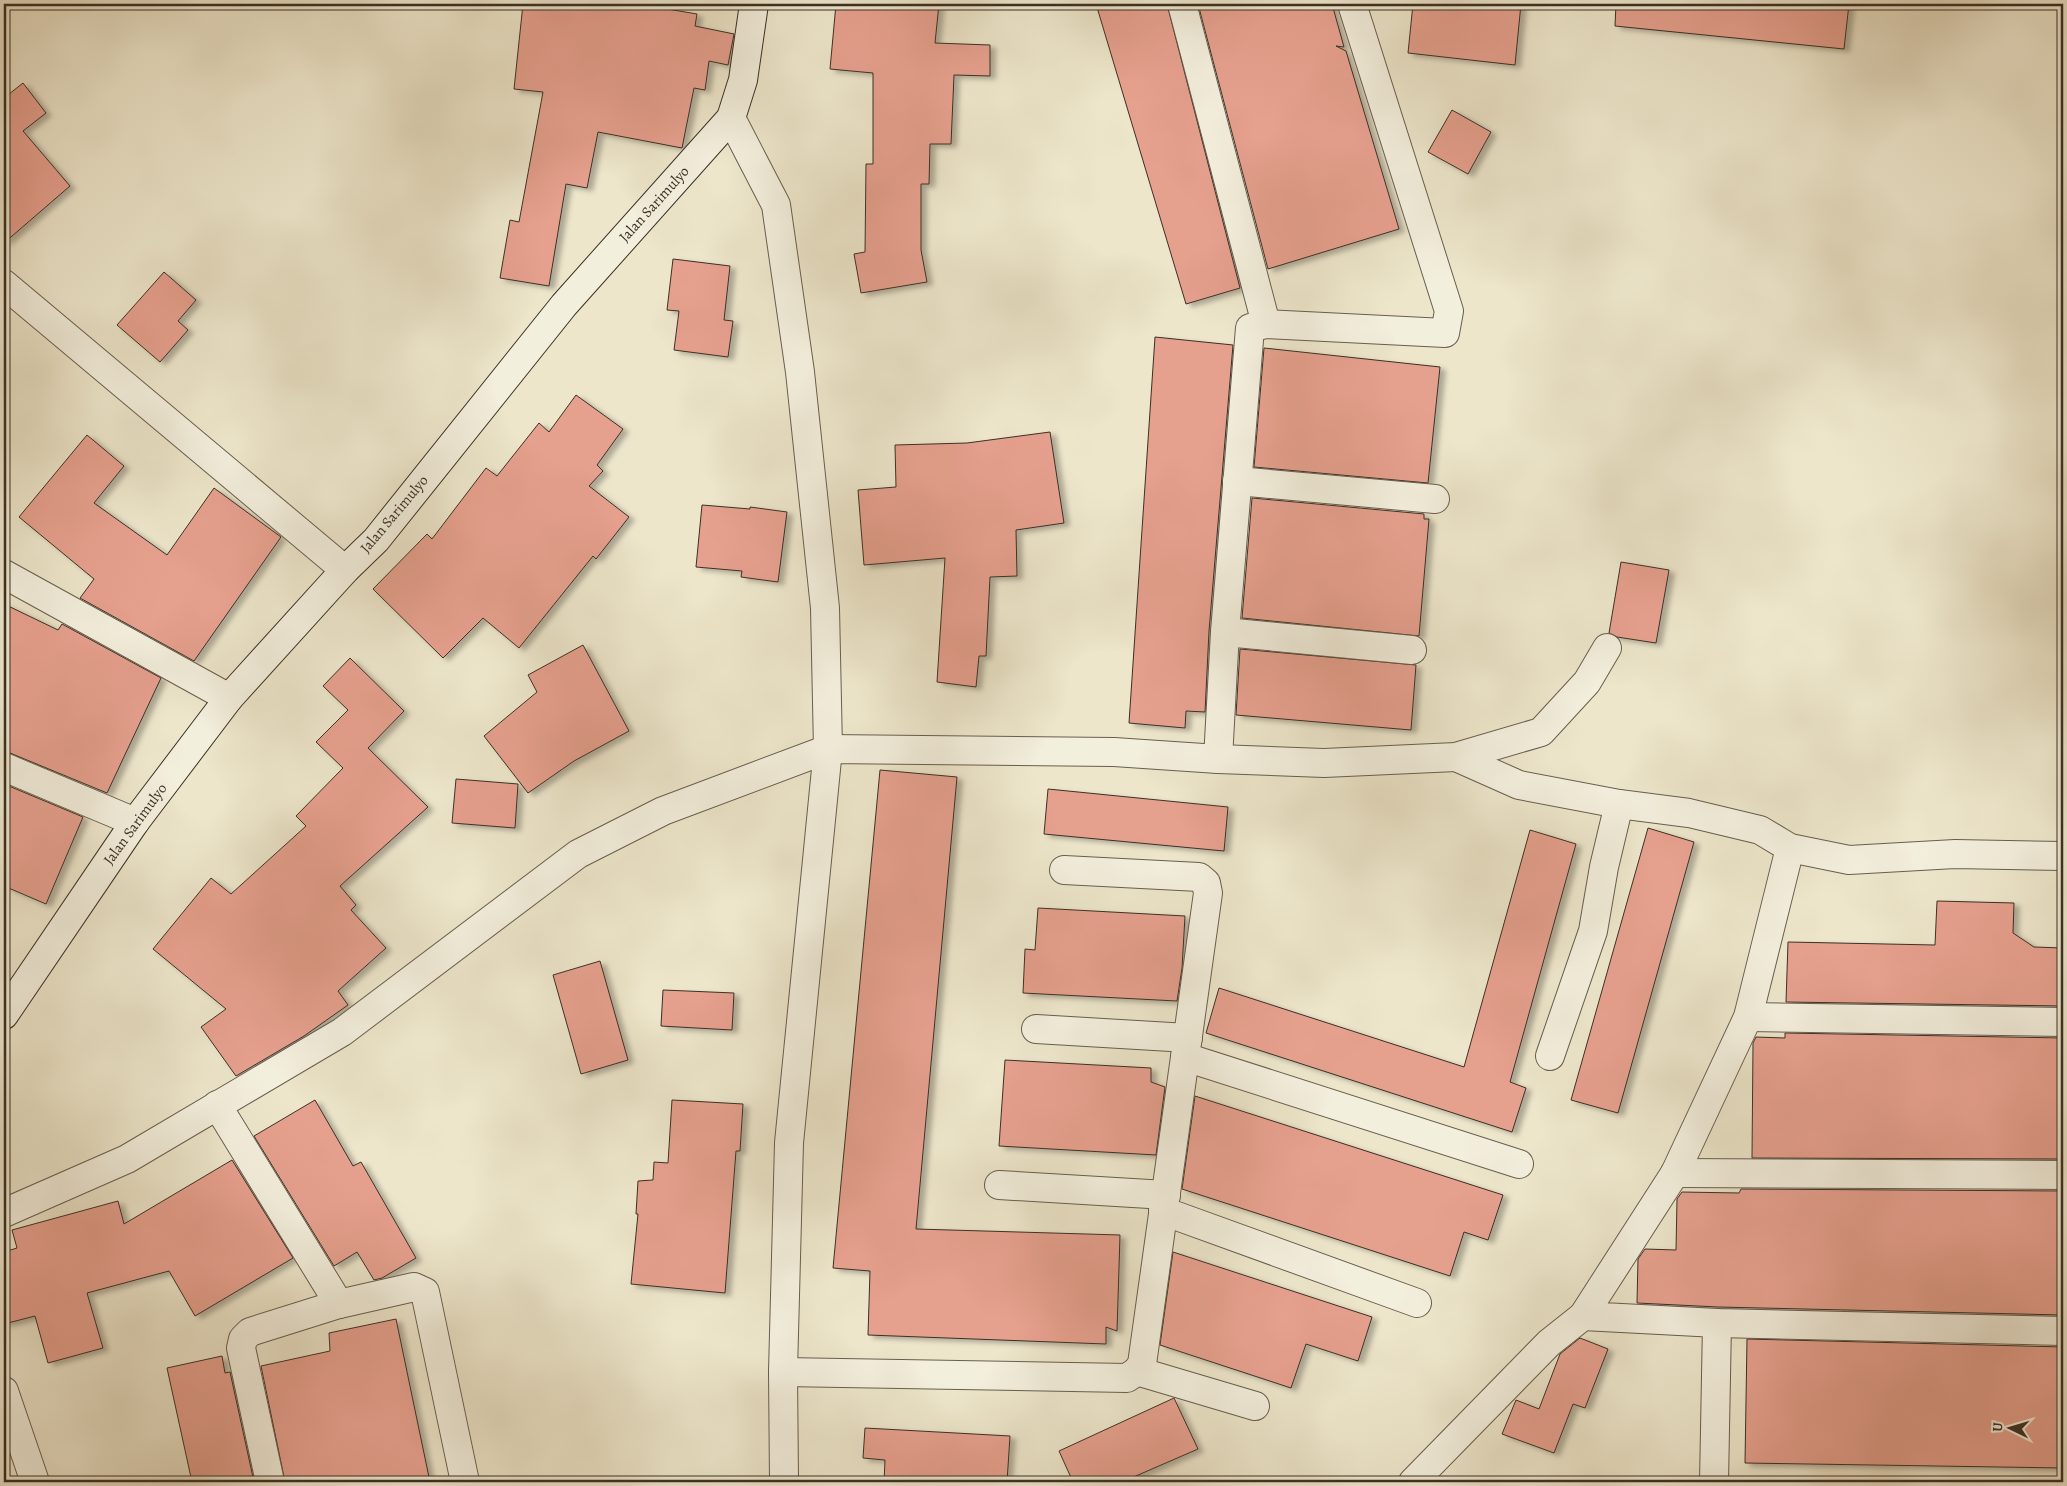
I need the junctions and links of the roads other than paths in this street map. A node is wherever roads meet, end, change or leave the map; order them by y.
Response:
1 (754, 4) edge
2 (1182, 4) edge
3 (1352, 4) edge
4 (731, 118) junction
5 (4, 284) edge
6 (1266, 324) junction
7 (1237, 481) junction
8 (1435, 499) dead end
9 (345, 570) junction
10 (4, 574) edge
11 (1225, 632) junction
12 (1608, 648) dead end
13 (1412, 650) dead end
14 (229, 698) junction
15 (828, 749) junction
16 (1456, 757) junction
17 (1218, 759) junction
18 (4, 767) edge
19 (1619, 804) junction
20 (136, 822) junction
21 (1790, 848) junction
22 (2063, 856) edge
23 (1064, 870) dead end
24 (4, 1015) edge
25 (1748, 1017) junction
26 (2063, 1022) edge
27 (1036, 1029) dead end
28 (1186, 1048) junction
29 (1550, 1056) dead end
30 (217, 1105) junction
31 (1519, 1164) dead end
32 (1675, 1173) junction
33 (2063, 1175) edge
34 (999, 1185) dead end
35 (1164, 1203) junction
36 (4, 1213) edge
37 (1417, 1303) dead end
38 (339, 1304) junction
39 (1583, 1316) junction
40 (1717, 1322) junction
41 (2063, 1331) edge
42 (783, 1372) junction
43 (1137, 1372) junction
44 (4, 1390) edge
45 (1255, 1406) dead end
46 (35, 1482) edge
47 (270, 1482) edge
48 (465, 1482) edge
49 (784, 1482) edge
50 (1413, 1482) edge
51 (1714, 1482) edge

1 - 4 street, Jalan Sarimulyo
2 - 6 street
3 - 6 street
4 - 9 street, Jalan Sarimulyo
4 - 15 street
5 - 9 street
6 - 7 street
7 - 8 street
7 - 11 street
9 - 14 street, Jalan Sarimulyo
10 - 14 street
11 - 13 street
11 - 17 street
12 - 16 street
14 - 20 street, Jalan Sarimulyo
15 - 17 street
15 - 30 street
15 - 42 street
16 - 17 street
16 - 19 street
18 - 20 street
19 - 21 street
19 - 29 street
20 - 24 street, Jalan Sarimulyo
21 - 22 street
21 - 25 street
23 - 28 street
25 - 26 street
25 - 32 street
27 - 28 street
28 - 31 street
28 - 35 street
30 - 36 street
30 - 38 street
32 - 33 street
32 - 39 street
34 - 35 street
35 - 37 street
35 - 43 street
38 - 47 street
38 - 48 street
39 - 40 street
39 - 50 street
40 - 41 street
40 - 51 street
42 - 43 street
42 - 49 street
43 - 45 street
44 - 46 street

